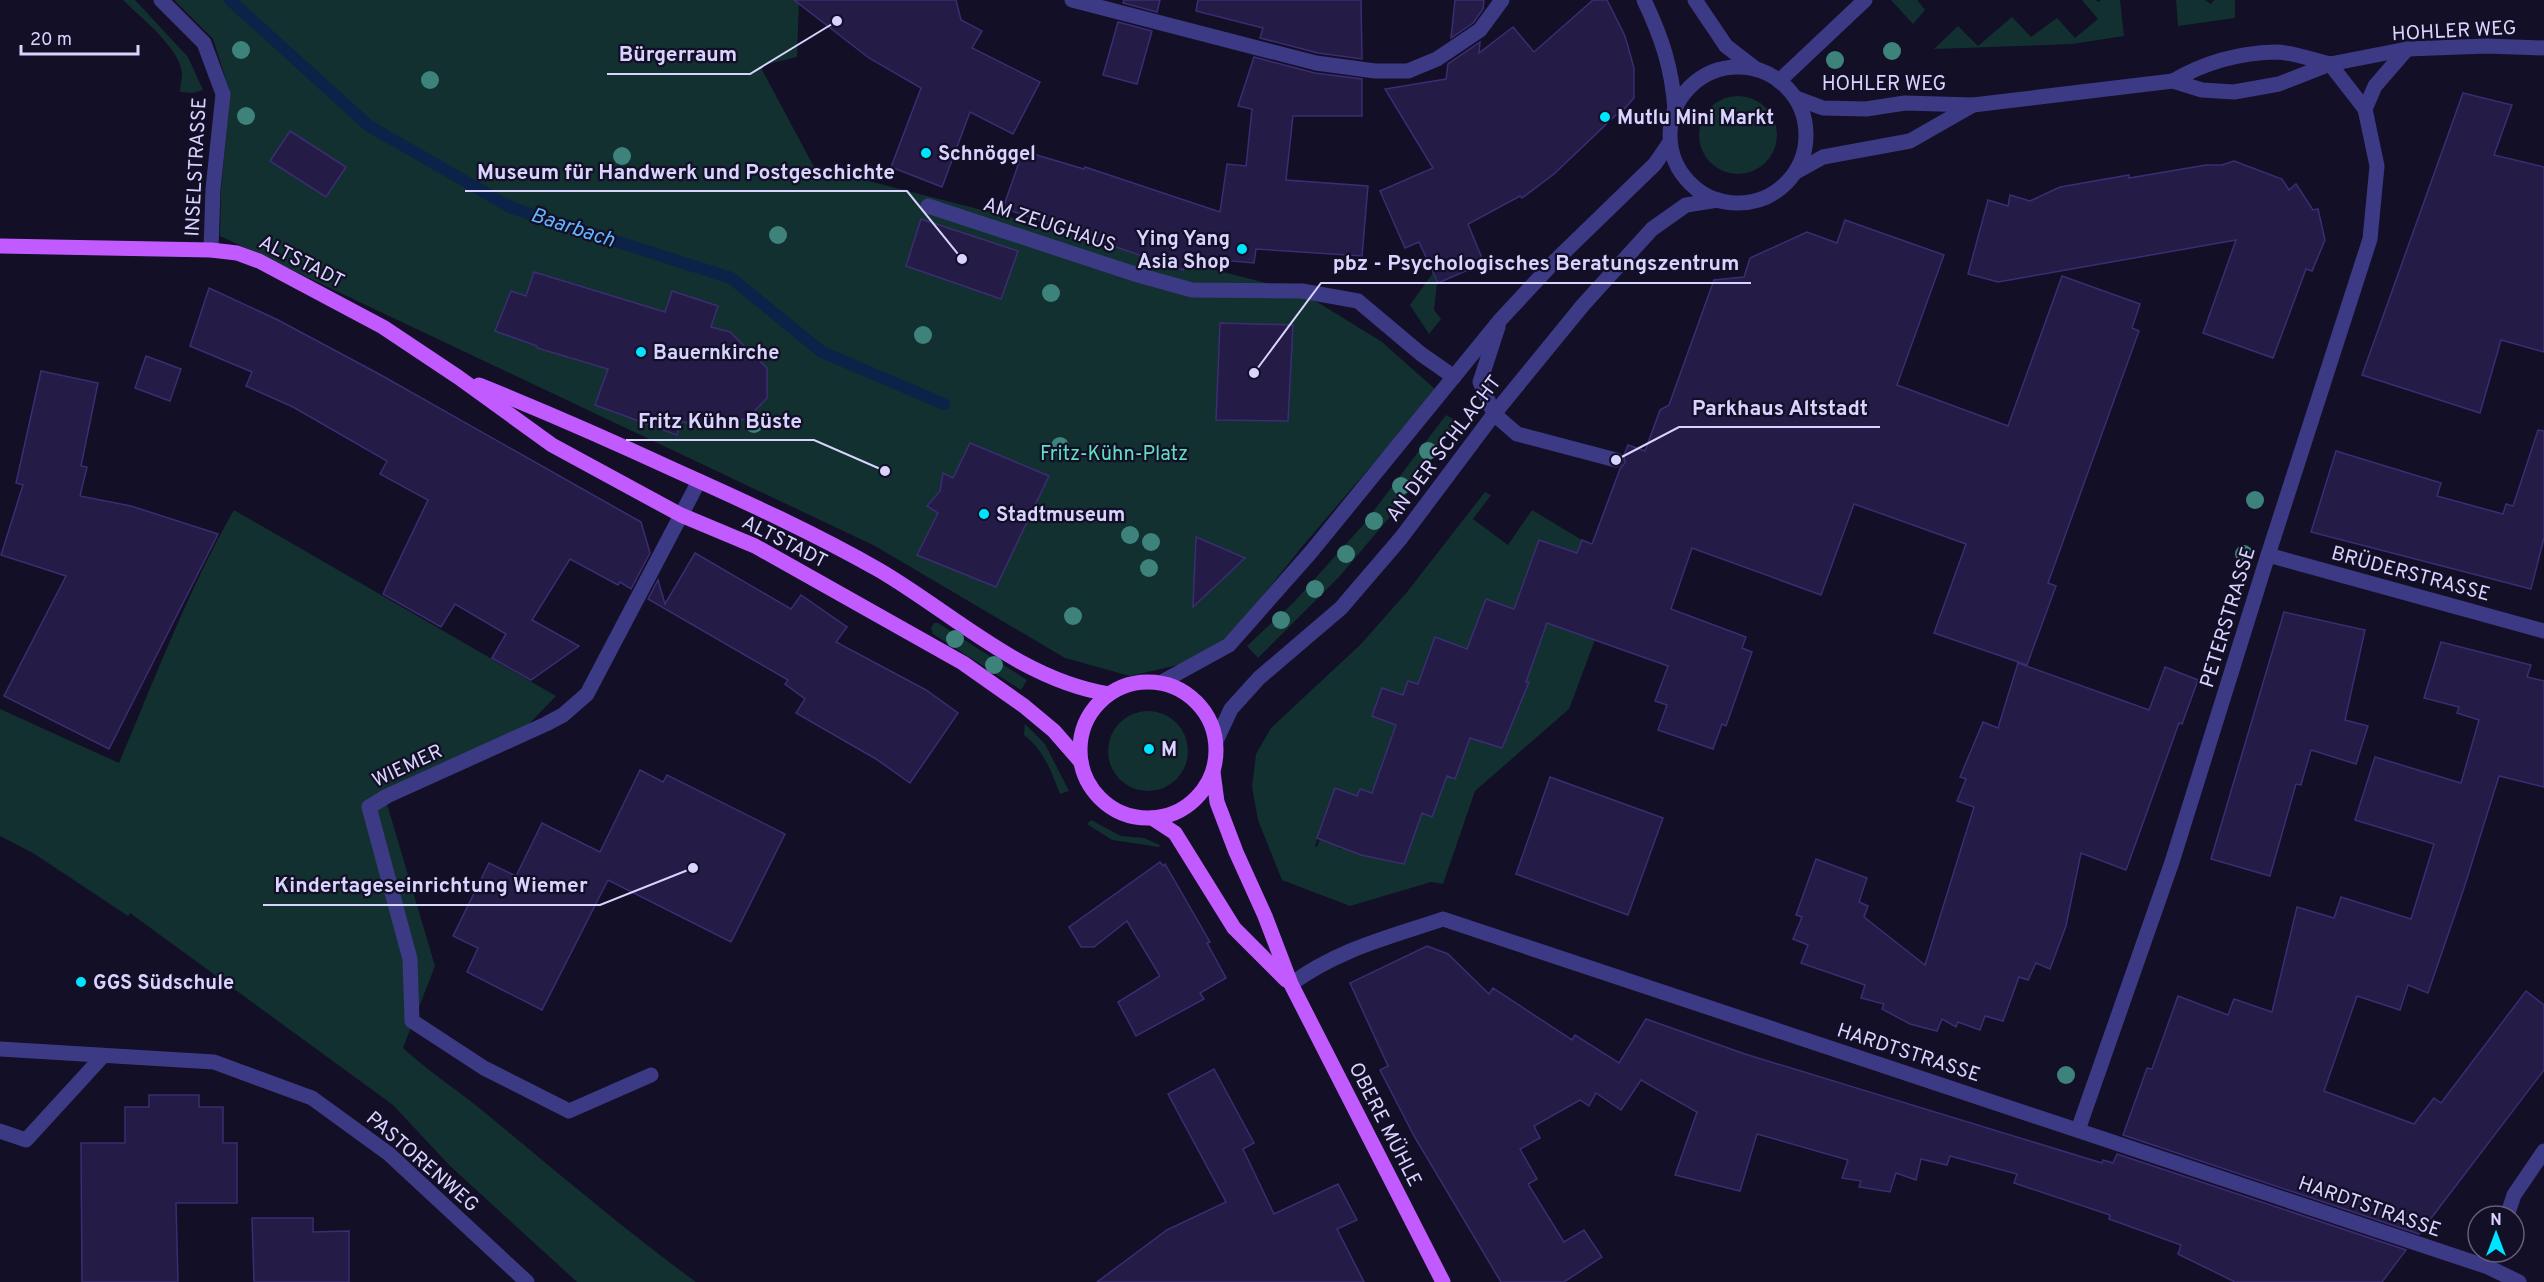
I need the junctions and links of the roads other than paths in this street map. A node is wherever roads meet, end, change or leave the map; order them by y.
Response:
1 (161, 0) edge
2 (1072, 0) edge
3 (1502, 0) edge
4 (1644, 0) edge
5 (1695, 0) edge
6 (1865, 0) edge
7 (2544, 48) edge
8 (2407, 49) junction
9 (2330, 63) junction
10 (1756, 69) junction
11 (1779, 81) junction
12 (2174, 81) junction
13 (1796, 98) junction
14 (1973, 105) junction
15 (2365, 109) junction
16 (1675, 110) junction
17 (1670, 142) junction
18 (1796, 172) junction
19 (1718, 200) junction
20 (928, 206) dead end
21 (0, 246) edge
22 (211, 249) junction
23 (1501, 319) junction
24 (458, 376) junction
25 (1454, 377) junction
26 (1494, 414) junction
27 (1616, 460) dead end
28 (699, 481) junction
29 (681, 515) junction
30 (2268, 555) junction
31 (2544, 631) edge
32 (1160, 683) junction
33 (1109, 694) junction
34 (1216, 741) junction
35 (1081, 762) junction
36 (1213, 772) junction
37 (1152, 818) junction
38 (1290, 984) junction
39 (0, 1049) edge
40 (103, 1056) junction
41 (651, 1075) dead end
42 (2078, 1130) junction
43 (0, 1131) edge
44 (2544, 1151) edge
45 (2511, 1204) edge
46 (2489, 1264) edge
47 (2488, 1267) junction
48 (527, 1282) edge
49 (1443, 1282) edge
50 (2519, 1282) edge

1 - 22 street, INSELSTRASSE
2 - 3 street
4 - 16 street
5 - 10 street
6 - 11 street
7 - 8 street, HOHLER WEG
8 - 9 street, HOHLER WEG
8 - 15 street
9 - 12 street, HOHLER WEG
9 - 12 street, HOHLER WEG
9 - 15 street, PETERSTRASSE
10 - 11 street
10 - 16 street
11 - 13 street
12 - 14 street, HOHLER WEG
13 - 14 street, HOHLER WEG
13 - 18 street
14 - 18 street, HOHLER WEG
15 - 30 street, PETERSTRASSE
16 - 17 street
17 - 19 street
17 - 23 street, AN DER SCHLACHT
18 - 19 street
19 - 26 street, AN DER SCHLACHT
20 - 25 street, AM ZEUGHAUS
21 - 22 main road, ALTSTADT
22 - 24 main road, ALTSTADT
23 - 25 street, AN DER SCHLACHT
23 - 26 street
24 - 28 main road, ALTSTADT
24 - 29 main road, ALTSTADT
25 - 32 street, AN DER SCHLACHT
26 - 27 street
26 - 34 street, AN DER SCHLACHT
28 - 29 street, WIEMER
28 - 33 main road, ALTSTADT
29 - 35 main road, ALTSTADT
29 - 41 street, WIEMER
30 - 31 street, BRÜDERSTRASSE
30 - 42 street, PETERSTRASSE
32 - 33 main road
32 - 34 main road
33 - 35 main road
34 - 36 main road
35 - 37 main road
36 - 37 main road
36 - 38 main road, OBERE MÜHLE
37 - 38 main road, OBERE MÜHLE
38 - 42 street, HARDTSTRASSE
38 - 49 main road, OBERE MÜHLE
39 - 40 street, PASTORENWEG
40 - 43 street
40 - 48 street, PASTORENWEG
42 - 47 street, HARDTSTRASSE
44 - 45 street
46 - 47 street
47 - 50 street, HARDTSTRASSE

